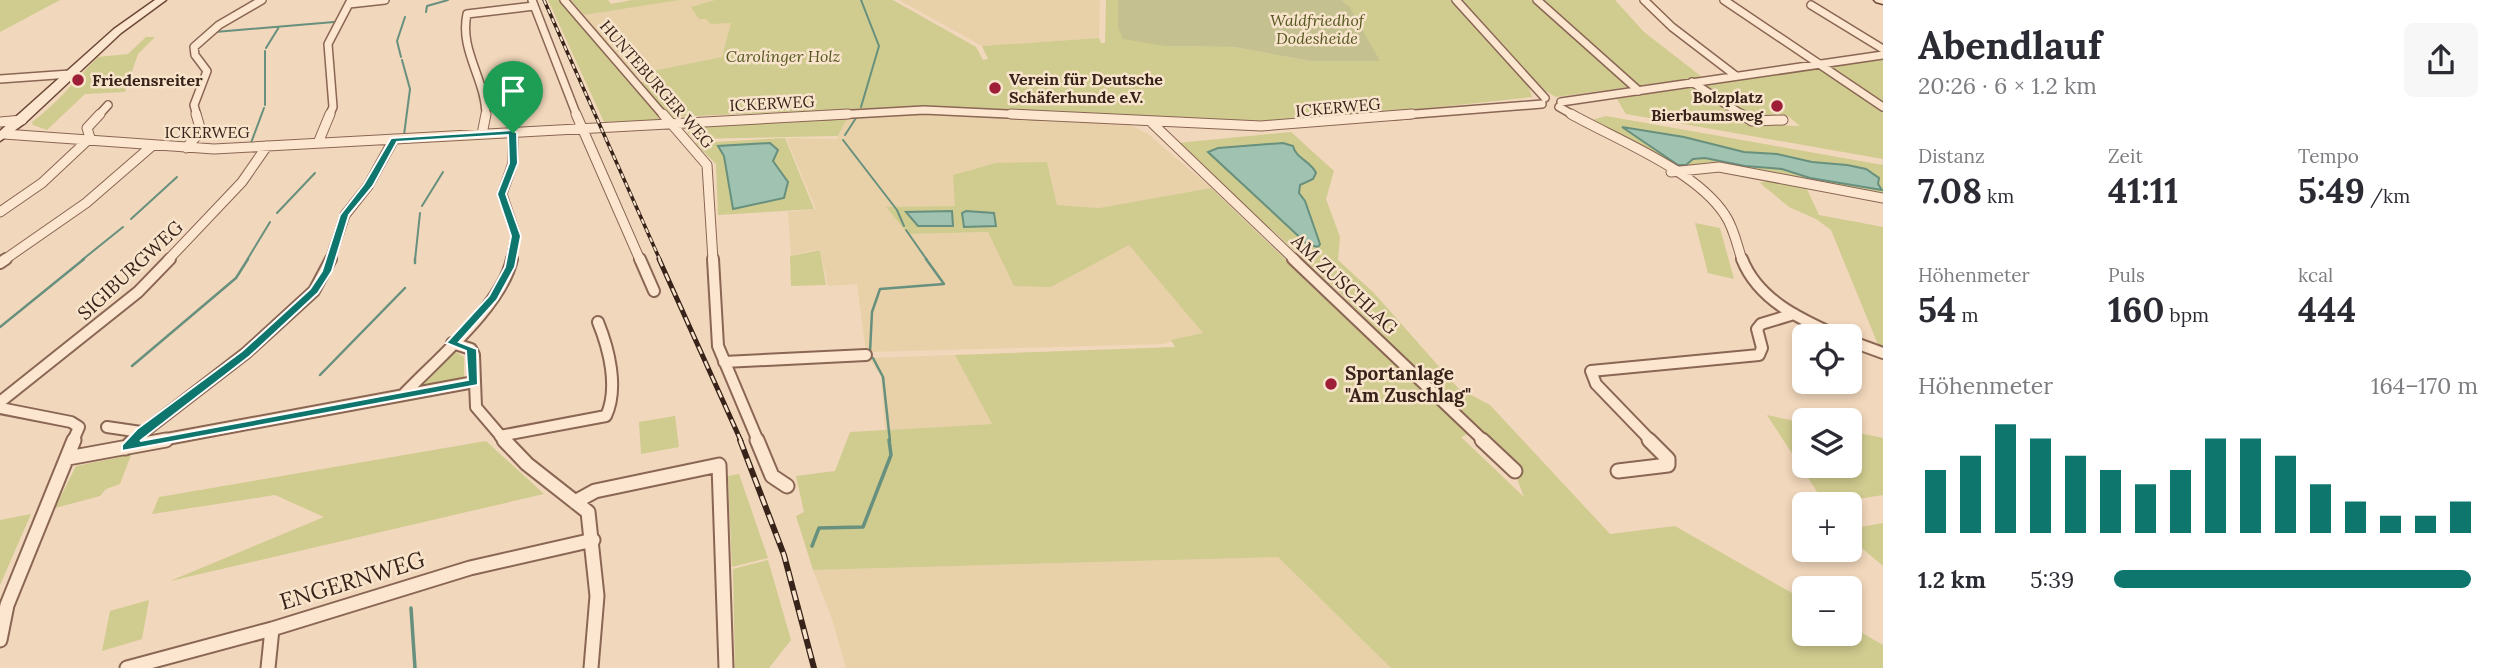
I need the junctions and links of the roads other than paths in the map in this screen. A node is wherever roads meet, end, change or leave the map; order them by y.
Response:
1 (161, 0) edge
2 (262, 0) edge
3 (385, 0) edge
4 (486, 0) edge
5 (564, 0) edge
6 (1456, 0) edge
7 (1537, 0) edge
8 (1644, 0) edge
9 (1724, 0) edge
10 (350, 2) edge
11 (533, 3) edge
12 (1811, 5) dead end
13 (488, 11) junction
14 (1883, 48) edge
15 (1883, 55) edge
16 (1818, 62) junction
17 (70, 74) junction
18 (1736, 76) junction
19 (0, 79) edge
20 (1692, 82) junction
21 (1639, 91) junction
22 (1543, 101) junction
23 (1881, 104) edge
24 (108, 105) dead end
25 (1560, 105) junction
26 (1783, 120) dead end
27 (670, 122) junction
28 (1151, 122) junction
29 (584, 128) junction
30 (1, 131) edge
31 (513, 133) junction
32 (482, 134) junction
33 (394, 139) junction
34 (87, 140) junction
35 (317, 143) junction
36 (153, 145) junction
37 (267, 146) junction
38 (186, 148) junction
39 (1671, 172) junction
40 (1883, 198) edge
41 (0, 212) edge
42 (0, 263) edge
43 (654, 291) dead end
44 (1794, 314) junction
45 (598, 322) dead end
46 (1814, 324) edge
47 (452, 343) junction
48 (1862, 345) edge
49 (1883, 353) edge
50 (866, 355) dead end
51 (724, 362) junction
52 (474, 382) junction
53 (403, 395) junction
54 (0, 402) edge
55 (0, 408) edge
56 (107, 427) dead end
57 (141, 432) junction
58 (500, 436) junction
59 (126, 448) junction
60 (68, 458) junction
61 (1515, 471) dead end
62 (1618, 471) dead end
63 (787, 486) dead end
64 (575, 502) junction
65 (593, 540) junction
66 (4, 607) edge
67 (272, 629) junction
68 (0, 640) edge
69 (127, 668) edge
70 (268, 668) edge
71 (591, 668) edge
72 (726, 668) edge

1 - 17 main road
2 - 38 street
3 - 10 street
4 - 13 street
5 - 27 street, HUNTEBURGER WEG
6 - 22 street
7 - 21 street
8 - 18 street
9 - 16 street
10 - 35 street
11 - 13 street
11 - 29 street
12 - 14 street
13 - 32 street
15 - 16 street
16 - 18 street
16 - 23 street
17 - 19 street
17 - 30 main road
18 - 20 street
20 - 21 street
20 - 26 street
21 - 25 street
22 - 25 street, ICKERWEG
22 - 28 street, ICKERWEG
24 - 34 street
25 - 39 street
27 - 28 street, ICKERWEG
27 - 29 street, ICKERWEG
27 - 51 street, HUNTEBURGER WEG
28 - 61 street, AM ZUSCHLAG
29 - 31 street, ICKERWEG
29 - 43 street
30 - 34 street, ICKERWEG
31 - 32 street, ICKERWEG
31 - 47 street
32 - 33 street, ICKERWEG
33 - 35 street, ICKERWEG
33 - 57 street
34 - 36 street, ICKERWEG
34 - 41 street
35 - 37 street, ICKERWEG
36 - 38 street, ICKERWEG
36 - 42 street
37 - 38 street, ICKERWEG
37 - 54 street, SIGIBURGWEG
39 - 40 street
39 - 44 street
44 - 46 street
44 - 62 street
45 - 58 street
47 - 52 street
47 - 53 street
48 - 49 street
50 - 51 street
51 - 63 street, HUNTEBURGER WEG
52 - 53 street
52 - 58 street
53 - 59 street
55 - 60 street
56 - 57 street
57 - 59 street
58 - 64 street
59 - 60 street
60 - 66 street
64 - 65 street
64 - 72 street
65 - 67 street, ENGERNWEG
65 - 71 street
66 - 68 street
67 - 69 street, ENGERNWEG
67 - 70 street

